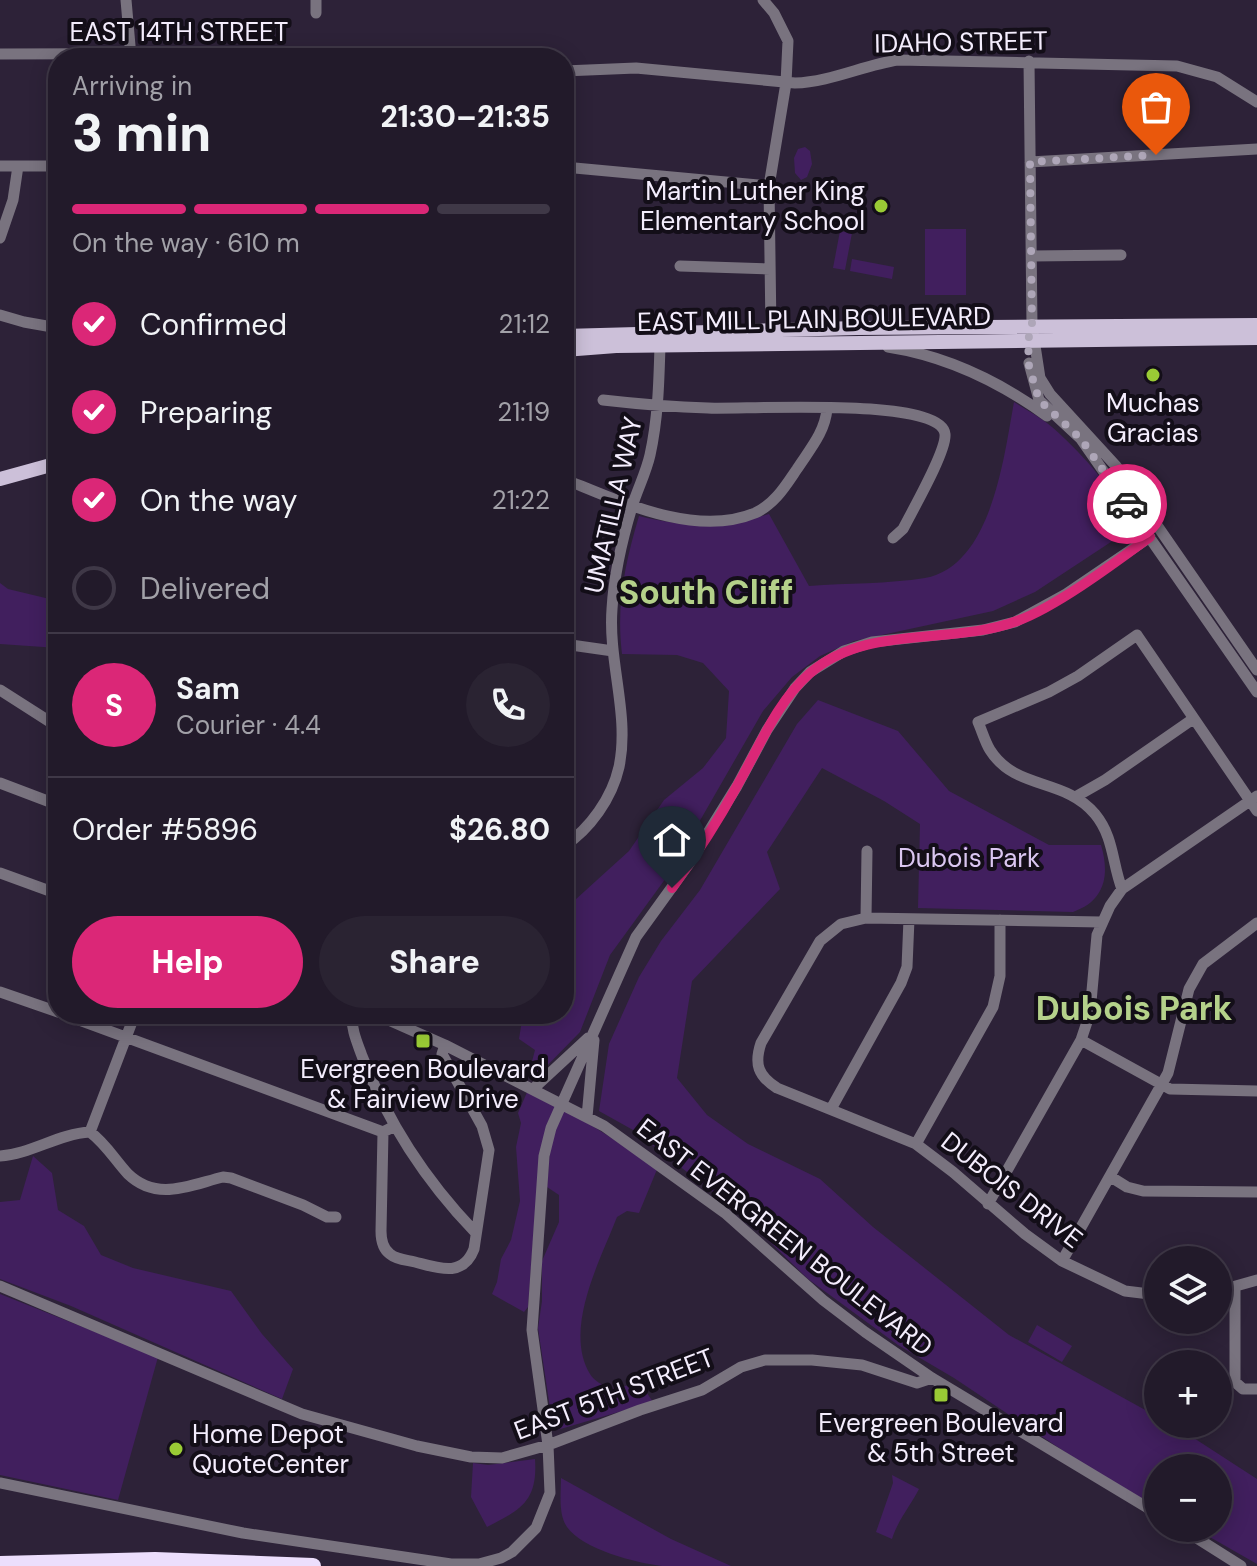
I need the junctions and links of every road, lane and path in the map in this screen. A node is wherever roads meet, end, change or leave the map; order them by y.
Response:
1 (126, 0) edge
2 (316, 0) edge
3 (763, 0) edge
4 (316, 13) dead end
5 (130, 48) edge
6 (0, 54) edge
7 (48, 55) edge
8 (1029, 61) junction
9 (574, 71) edge
10 (786, 83) junction
11 (1256, 100) edge
12 (1257, 149) edge
13 (1030, 162) junction
14 (0, 166) edge
15 (18, 166) junction
16 (48, 166) edge
17 (574, 168) edge
18 (769, 186) junction
19 (0, 238) edge
20 (1121, 255) dead end
21 (1032, 256) junction
22 (680, 266) dead end
23 (770, 269) junction
24 (0, 315) edge
25 (1257, 325) edge
26 (48, 326) edge
27 (771, 331) junction
28 (1257, 331) edge
29 (1031, 335) junction
30 (574, 336) edge
31 (1257, 338) edge
32 (1236, 339) junction
33 (856, 342) junction
34 (660, 345) junction
35 (574, 349) edge
36 (603, 400) dead end
37 (657, 405) junction
38 (827, 409) junction
39 (1084, 446) junction
40 (48, 466) edge
41 (48, 476) edge
42 (0, 479) edge
43 (574, 483) edge
44 (0, 489) edge
45 (632, 506) junction
46 (1150, 537) junction
47 (893, 538) dead end
48 (574, 645) edge
49 (613, 651) junction
50 (1257, 670) edge
51 (0, 690) edge
52 (1257, 692) edge
53 (1193, 719) junction
54 (48, 721) edge
55 (0, 783) edge
56 (1077, 796) junction
57 (48, 801) edge
58 (1255, 803) edge
59 (574, 839) edge
60 (867, 851) dead end
61 (0, 873) edge
62 (1122, 889) junction
63 (48, 890) edge
64 (866, 918) junction
65 (909, 919) junction
66 (1000, 920) junction
67 (1101, 922) junction
68 (1257, 923) edge
69 (0, 992) edge
70 (48, 1009) edge
71 (91, 1024) edge
72 (132, 1024) edge
73 (352, 1024) edge
74 (398, 1024) edge
75 (595, 1032) junction
76 (127, 1037) junction
77 (1081, 1040) junction
78 (445, 1045) junction
79 (1161, 1087) junction
80 (533, 1089) junction
81 (1257, 1091) edge
82 (831, 1109) junction
83 (587, 1117) junction
84 (395, 1126) junction
85 (90, 1132) junction
86 (383, 1132) junction
87 (916, 1144) junction
88 (0, 1156) edge
89 (1111, 1177) junction
90 (1257, 1192) edge
91 (988, 1204) junction
92 (336, 1217) dead end
93 (475, 1232) junction
94 (1062, 1261) junction
95 (1257, 1280) edge
96 (0, 1286) edge
97 (1235, 1288) junction
98 (1232, 1289) edge
99 (1144, 1293) edge
100 (932, 1378) junction
101 (1257, 1389) edge
102 (548, 1445) junction
103 (0, 1483) edge
104 (1144, 1506) edge
105 (1203, 1542) edge
106 (0, 1564) edge
107 (313, 1566) edge
108 (1241, 1566) edge

1 - 5 street
2 - 4 street
3 - 10 street
6 - 7 street, EAST 14TH STREET
8 - 10 street, IDAHO STREET
8 - 11 street, IDAHO STREET
8 - 13 street
9 - 10 street, IDAHO STREET
10 - 18 street
12 - 13 street
13 - 21 street
14 - 15 street
15 - 16 street
15 - 19 street
17 - 18 street
18 - 23 street
20 - 21 street
21 - 29 street
22 - 23 street
23 - 27 street
24 - 26 street
25 - 29 main road, EAST MILL PLAIN BOULEVARD
27 - 29 main road, EAST MILL PLAIN BOULEVARD
27 - 30 main road, EAST MILL PLAIN BOULEVARD
28 - 32 main road
29 - 32 main road, EAST MILL PLAIN BOULEVARD
29 - 33 main road, EAST MILL PLAIN BOULEVARD
29 - 39 street
29 - 50 street
31 - 32 main road, EAST MILL PLAIN BOULEVARD
33 - 34 main road, EAST MILL PLAIN BOULEVARD
33 - 39 street
34 - 35 main road, EAST MILL PLAIN BOULEVARD
34 - 37 street, UMATILLA WAY
36 - 37 street
37 - 38 street
37 - 45 street, UMATILLA WAY
38 - 45 street
38 - 47 street
39 - 46 street
40 - 42 main road
41 - 44 main road
43 - 45 street
45 - 49 street, UMATILLA WAY
46 - 52 street
46 - 75 street
48 - 49 street
49 - 59 street, UMATILLA WAY
51 - 54 street
53 - 56 street
53 - 56 street
53 - 58 street
55 - 57 street
56 - 62 street
58 - 62 street
60 - 64 street
61 - 63 street
62 - 67 street
64 - 65 street
64 - 82 street, DUBOIS DRIVE
65 - 66 street
65 - 82 street
66 - 67 street
66 - 87 street
67 - 77 street
68 - 79 street
69 - 70 street
71 - 76 street
72 - 76 street
73 - 84 street
74 - 78 street, EAST EVERGREEN BOULEVARD
75 - 80 street
75 - 83 street
75 - 102 street
76 - 85 street
76 - 86 street
77 - 79 street
77 - 91 street
78 - 80 street, EAST EVERGREEN BOULEVARD
78 - 93 street
79 - 81 street
79 - 89 street
80 - 83 street, EAST EVERGREEN BOULEVARD
82 - 87 street, DUBOIS DRIVE
83 - 100 street, EAST EVERGREEN BOULEVARD
84 - 86 street
84 - 93 street
85 - 88 street
85 - 92 street
86 - 93 street
87 - 91 street, DUBOIS DRIVE
89 - 90 street
89 - 94 street
91 - 94 street, DUBOIS DRIVE
94 - 99 street, DUBOIS DRIVE
95 - 97 street
96 - 102 street, EAST 5TH STREET
97 - 98 street
97 - 101 street
100 - 102 street, EAST 5TH STREET
100 - 104 street, EAST EVERGREEN BOULEVARD
102 - 103 street
105 - 108 street
106 - 107 highway

